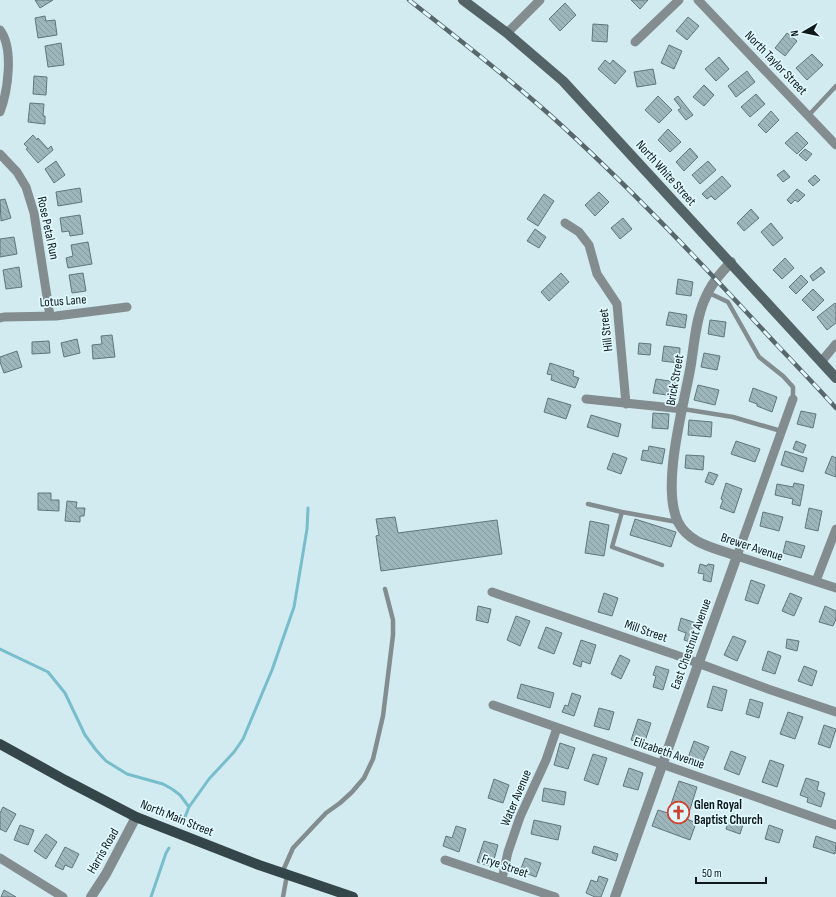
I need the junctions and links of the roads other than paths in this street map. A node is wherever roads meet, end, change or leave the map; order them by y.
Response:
1 (463, 0) edge
2 (540, 0) edge
3 (679, 0) edge
4 (698, 0) edge
5 (0, 30) edge
6 (507, 33) junction
7 (635, 42) dead end
8 (836, 86) edge
9 (0, 112) edge
10 (808, 116) junction
11 (836, 145) edge
12 (0, 154) edge
13 (565, 223) dead end
14 (731, 262) junction
15 (707, 292) junction
16 (127, 307) dead end
17 (50, 316) junction
18 (0, 318) edge
19 (836, 344) edge
20 (821, 362) junction
21 (836, 378) edge
22 (586, 399) dead end
23 (793, 399) joint
24 (626, 404) junction
25 (682, 409) junction
26 (781, 431) junction
27 (588, 504) dead end
28 (622, 512) junction
29 (674, 512) joint
30 (679, 523) junction
31 (836, 529) edge
32 (737, 556) junction
33 (662, 565) dead end
34 (816, 581) junction
35 (836, 588) edge
36 (385, 589) dead end
37 (492, 592) dead end
38 (698, 664) junction
39 (493, 705) dead end
40 (836, 712) edge
41 (557, 728) junction
42 (0, 744) edge
43 (662, 764) junction
44 (136, 817) junction
45 (836, 825) edge
46 (0, 858) edge
47 (445, 860) dead end
48 (285, 874) junction
49 (502, 879) junction
50 (63, 897) edge
51 (91, 897) edge
52 (283, 897) edge
53 (353, 897) edge
54 (555, 897) edge
55 (614, 897) edge

1 - 6 main road, North White Street
2 - 6 street
3 - 7 street
4 - 10 street, North Taylor Street
5 - 9 street
6 - 14 main road, North White Street
8 - 10 lane
10 - 11 street, North Taylor Street
12 - 17 street, Rose Petal Run
13 - 24 street, Hill Street
14 - 15 street, Brick Street
14 - 20 main road, North White Street
15 - 23 lane
15 - 25 street, Brick Street
16 - 17 street, Lotus Lane
17 - 18 street, Lotus Lane
19 - 20 street
20 - 21 main road, North White Street
22 - 24 street
23 - 26 street, East Chestnut Avenue
24 - 25 street
25 - 26 lane
25 - 29 street, Brick Street
26 - 32 street, East Chestnut Avenue
27 - 28 lane
28 - 30 lane
28 - 33 lane
29 - 30 street, Brewer Avenue
30 - 32 street, Brewer Avenue
31 - 34 street
32 - 34 street, Brewer Avenue
32 - 38 street, East Chestnut Avenue
34 - 35 street, Brewer Avenue
36 - 48 lane
37 - 38 street, Mill Street
38 - 40 street, Mill Street
38 - 43 street, East Chestnut Avenue
39 - 41 street, Elizabeth Avenue
41 - 43 street, Elizabeth Avenue
41 - 49 street, Water Avenue
42 - 44 main road, North Main Street
43 - 45 street, Elizabeth Avenue
43 - 55 street, East Chestnut Avenue
44 - 48 main road, North Main Street
44 - 51 street, Harris Road
46 - 50 street
47 - 49 street, Frye Street
48 - 52 lane
48 - 53 main road, North Main Street
49 - 54 street, Frye Street

